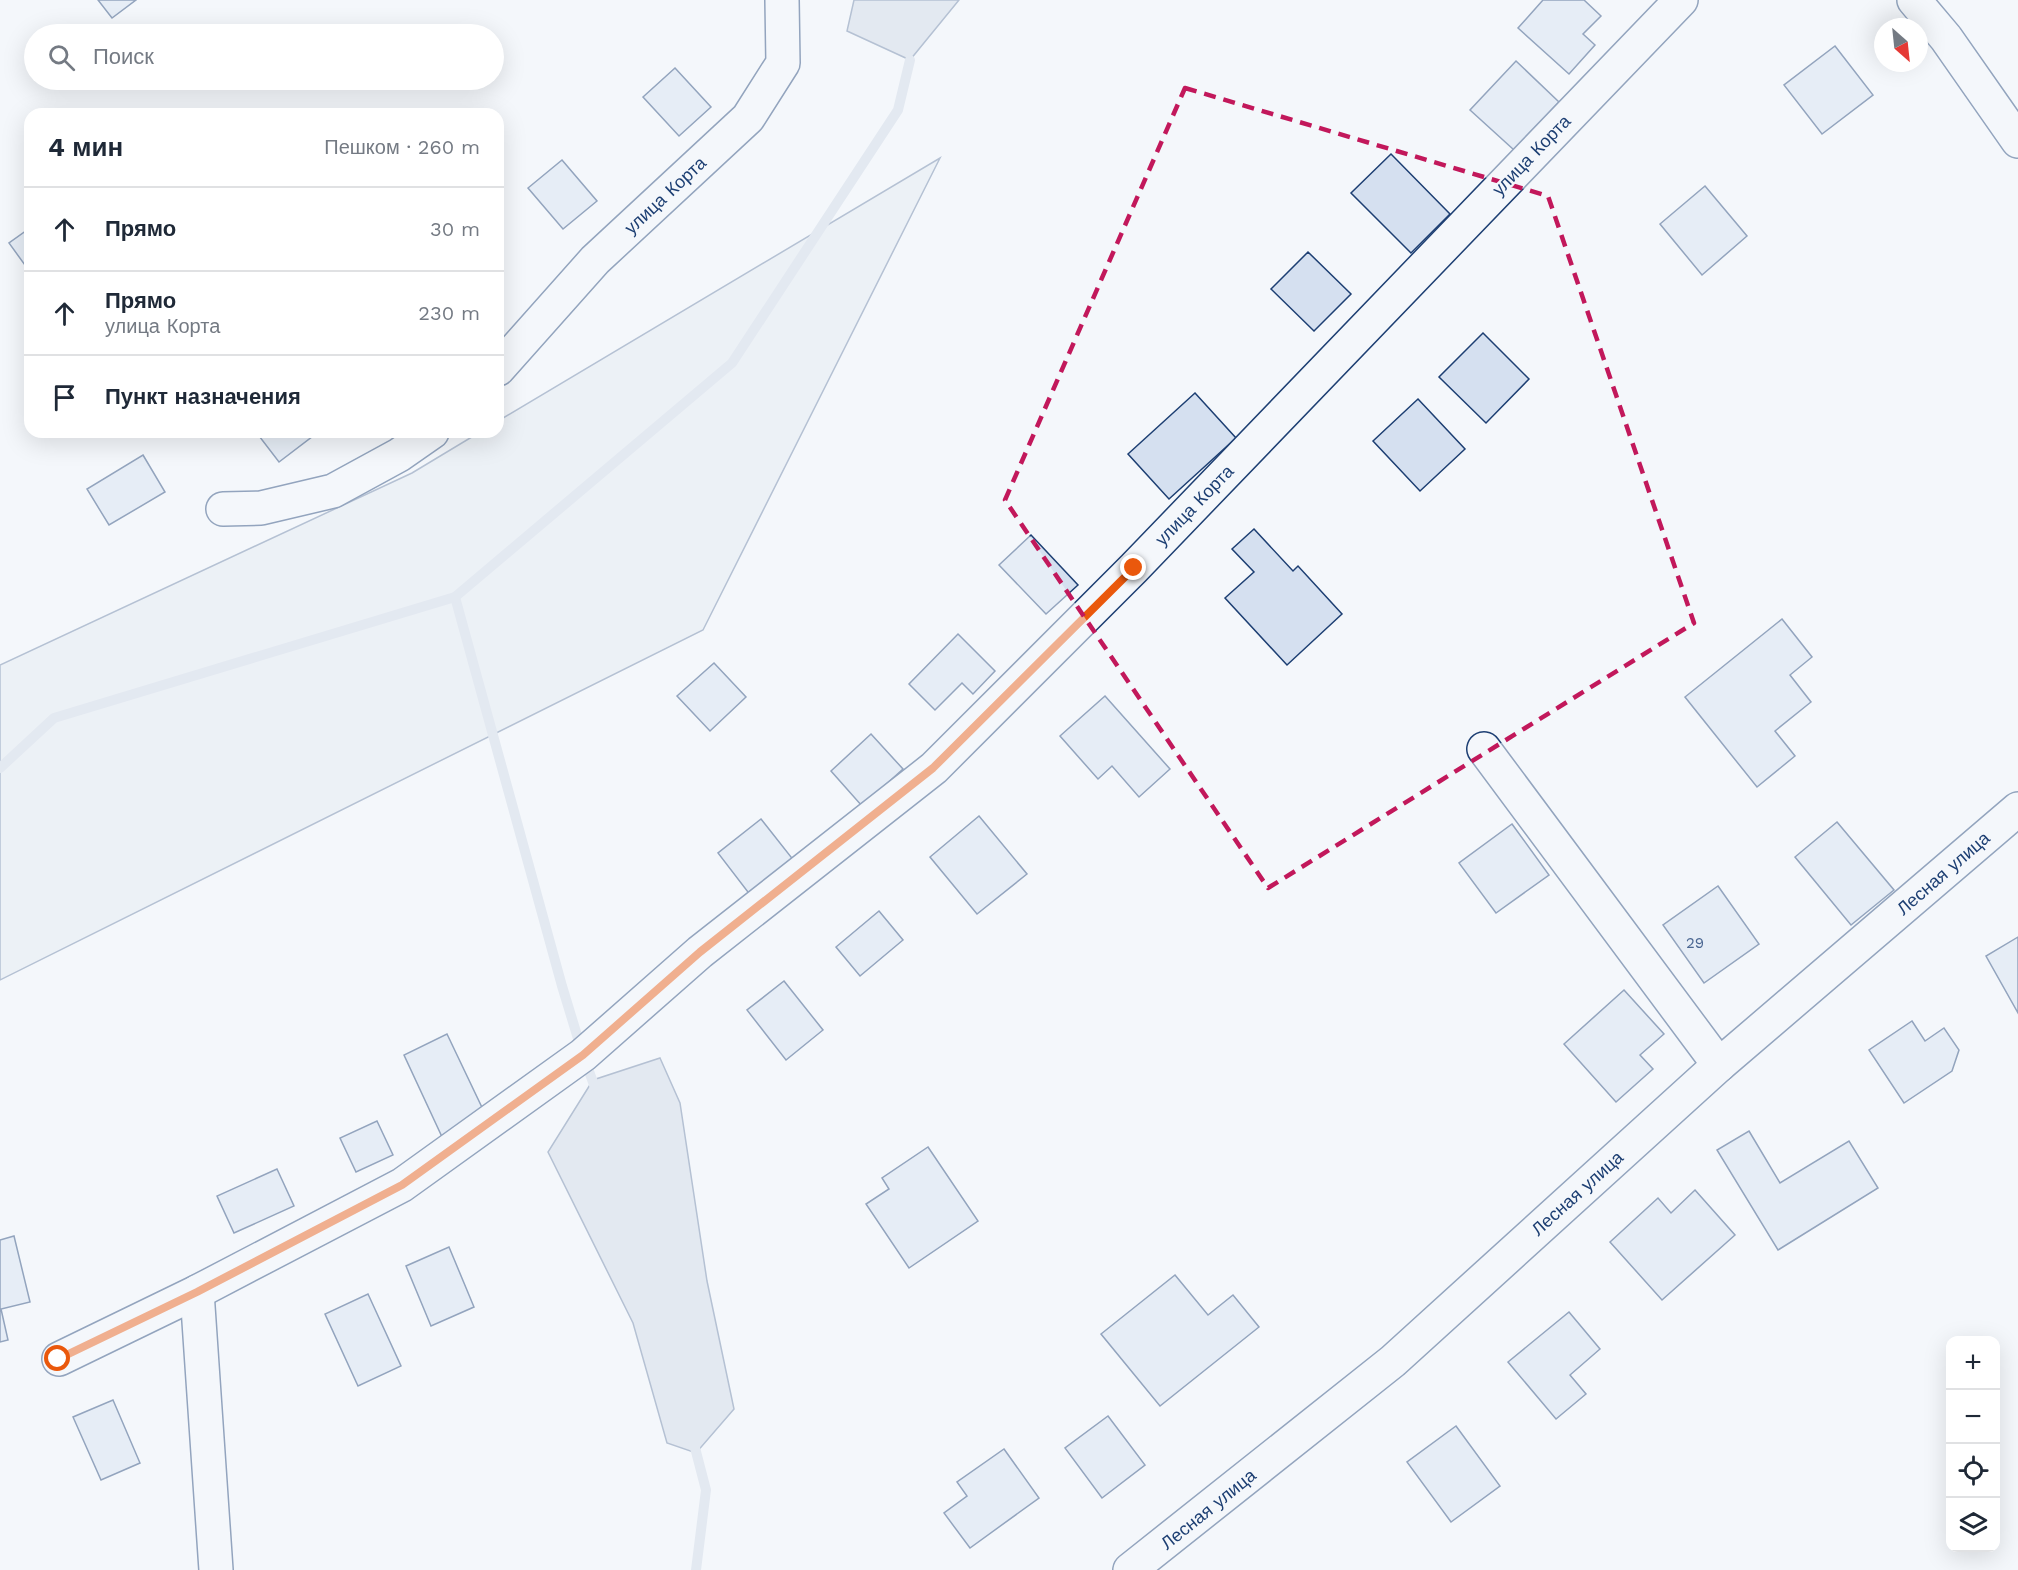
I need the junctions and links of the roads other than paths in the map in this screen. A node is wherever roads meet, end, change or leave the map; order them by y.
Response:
1 (782, 0) edge
2 (1681, 0) edge
3 (1914, 0) edge
4 (2018, 141) edge
5 (504, 362) edge
6 (423, 438) edge
7 (223, 508) dead end
8 (1484, 749) dead end
9 (2018, 809) edge
10 (1719, 1065) junction
11 (197, 1292) junction
12 (58, 1359) dead end
13 (216, 1570) edge
14 (1130, 1570) edge

1 - 5 street, улица Корта
2 - 11 street, улица Корта
3 - 4 street
6 - 7 street
8 - 10 street
9 - 10 street, Лесная улица
10 - 14 street, Лесная улица
11 - 12 street, улица Корта
11 - 13 street

